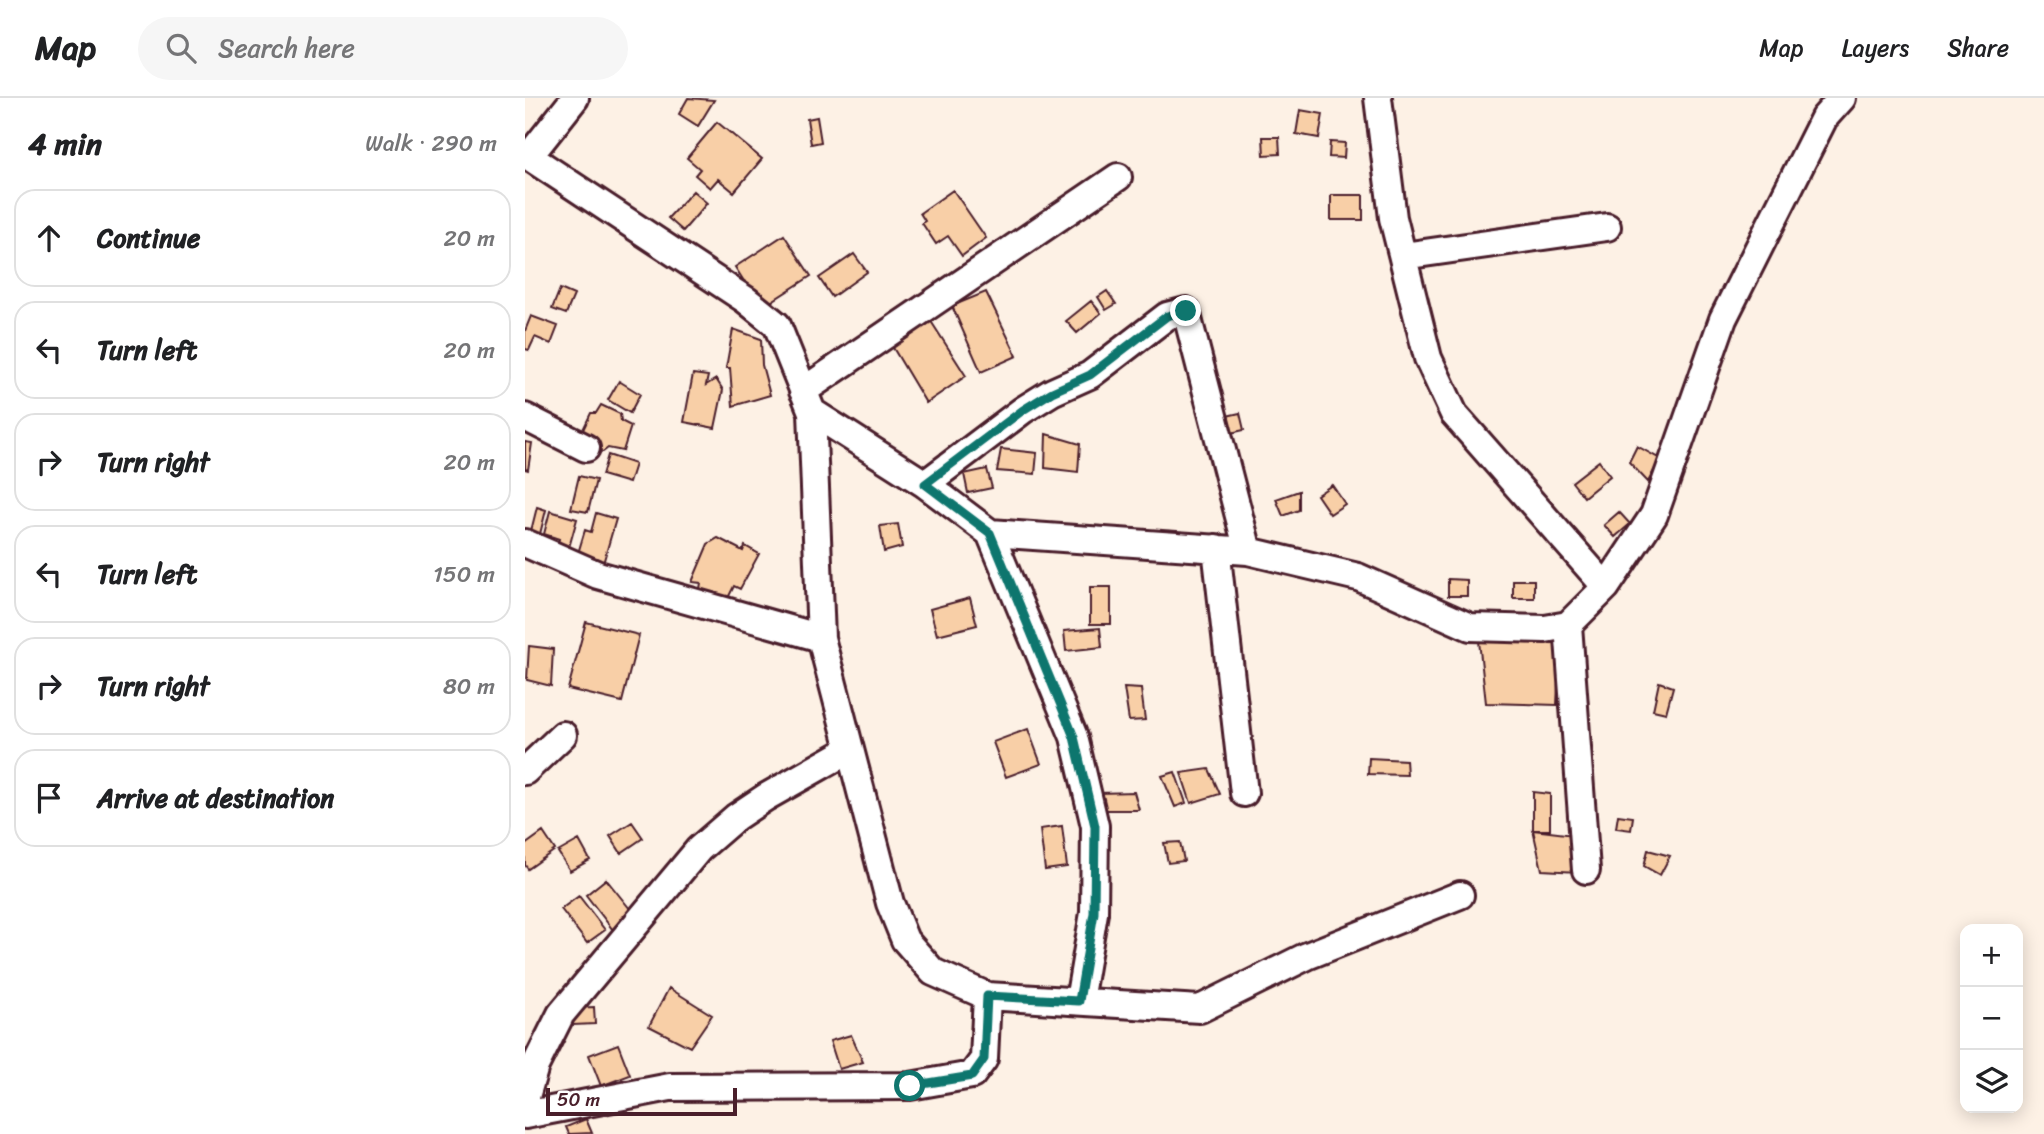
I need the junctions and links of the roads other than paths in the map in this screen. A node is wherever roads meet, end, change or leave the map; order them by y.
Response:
1 (575, 98) edge
2 (1378, 98) edge
3 (1842, 98) edge
4 (1823, 108) edge
5 (527, 155) edge
6 (1118, 177) dead end
7 (1607, 227) dead end
8 (1403, 256) junction
9 (807, 402) junction
10 (525, 417) edge
11 (586, 448) dead end
12 (925, 484) junction
13 (990, 533) junction
14 (525, 543) edge
15 (1216, 548) junction
16 (1248, 551) junction
17 (1606, 587) junction
18 (1567, 625) junction
19 (821, 638) junction
20 (563, 735) dead end
21 (849, 750) junction
22 (525, 771) edge
23 (1244, 793) dead end
24 (1586, 870) dead end
25 (1459, 895) dead end
26 (987, 996) junction
27 (1079, 1001) junction
28 (525, 1100) edge
29 (525, 1115) edge

1 - 5 street
2 - 8 street
3 - 4 street
4 - 17 street
5 - 9 street
6 - 9 street
7 - 8 street
8 - 17 street
9 - 12 street
9 - 19 street
10 - 11 street
12 - 13 street
12 - 16 street
13 - 15 street
13 - 27 street
14 - 19 street
15 - 16 street
15 - 23 street
16 - 18 street
17 - 18 street
18 - 24 street
19 - 21 street
20 - 22 street
21 - 26 street
21 - 28 street
25 - 27 street
26 - 27 street
26 - 29 street

